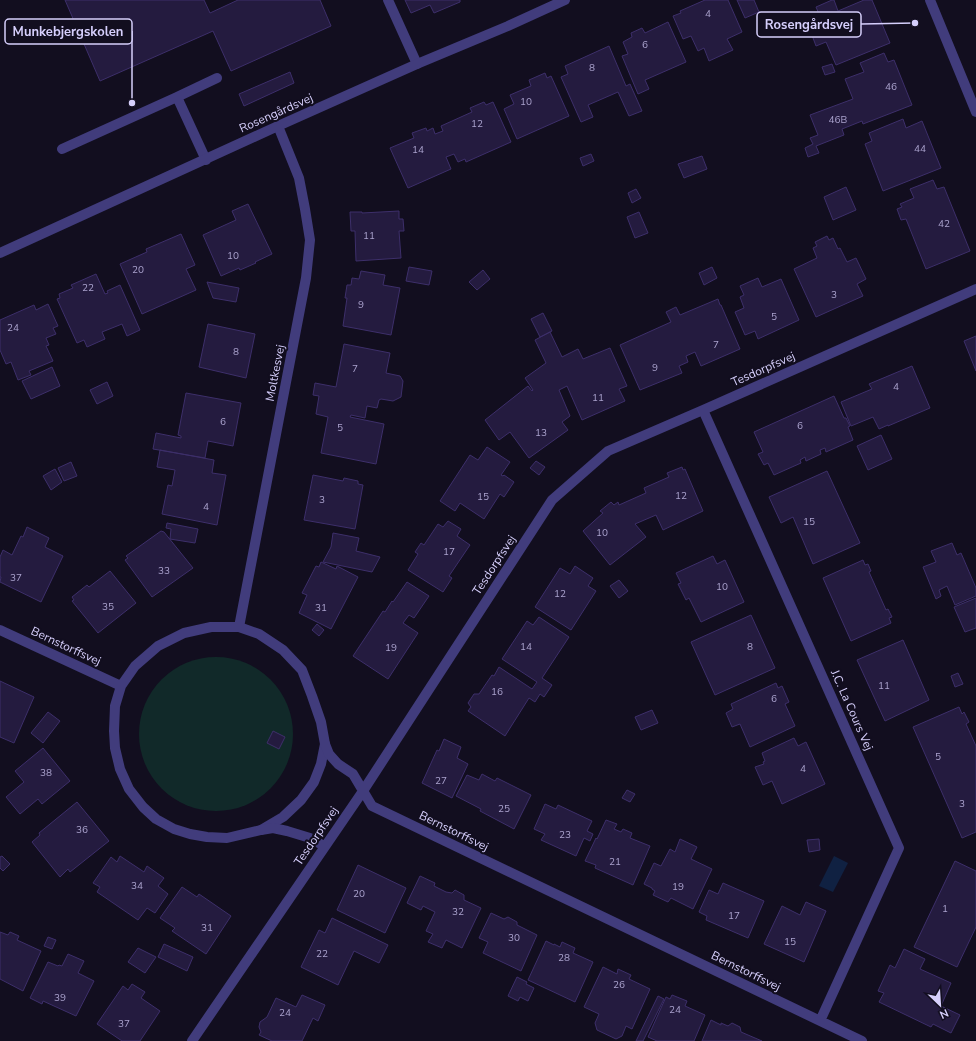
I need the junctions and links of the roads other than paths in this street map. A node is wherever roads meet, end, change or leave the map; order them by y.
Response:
1 (388, 0) edge
2 (565, 0) edge
3 (930, 0) edge
4 (417, 64) junction
5 (217, 78) dead end
6 (177, 97) junction
7 (976, 112) edge
8 (278, 126) junction
9 (62, 149) dead end
10 (206, 160) junction
11 (0, 253) edge
12 (976, 289) edge
13 (703, 410) junction
14 (239, 627) junction
15 (0, 630) edge
16 (121, 686) junction
17 (325, 744) junction
18 (363, 791) junction
19 (260, 830) junction
20 (324, 846) junction
21 (820, 1021) junction
22 (192, 1041) edge
23 (862, 1041) edge

1 - 4 street
2 - 4 street, Rosengårdsvej
3 - 7 street
4 - 8 street, Rosengårdsvej
5 - 6 street
6 - 9 street
6 - 10 street
8 - 10 street, Rosengårdsvej
8 - 14 street, Moltkesvej
10 - 11 street, Rosengårdsvej
12 - 13 street, Tesdorpfsvej
13 - 18 street, Tesdorpfsvej
13 - 21 street, J.C. La Cours Vej
14 - 16 street, Bernstorffsvej
14 - 17 street, Bernstorffsvej
15 - 16 street, Bernstorffsvej
16 - 19 street, Bernstorffsvej
17 - 18 street, Bernstorffsvej
17 - 19 street
18 - 20 street, Tesdorpfsvej
18 - 21 street, Bernstorffsvej
19 - 20 street, Bernstorffsvej
20 - 22 street, Tesdorpfsvej
21 - 23 street, Bernstorffsvej

